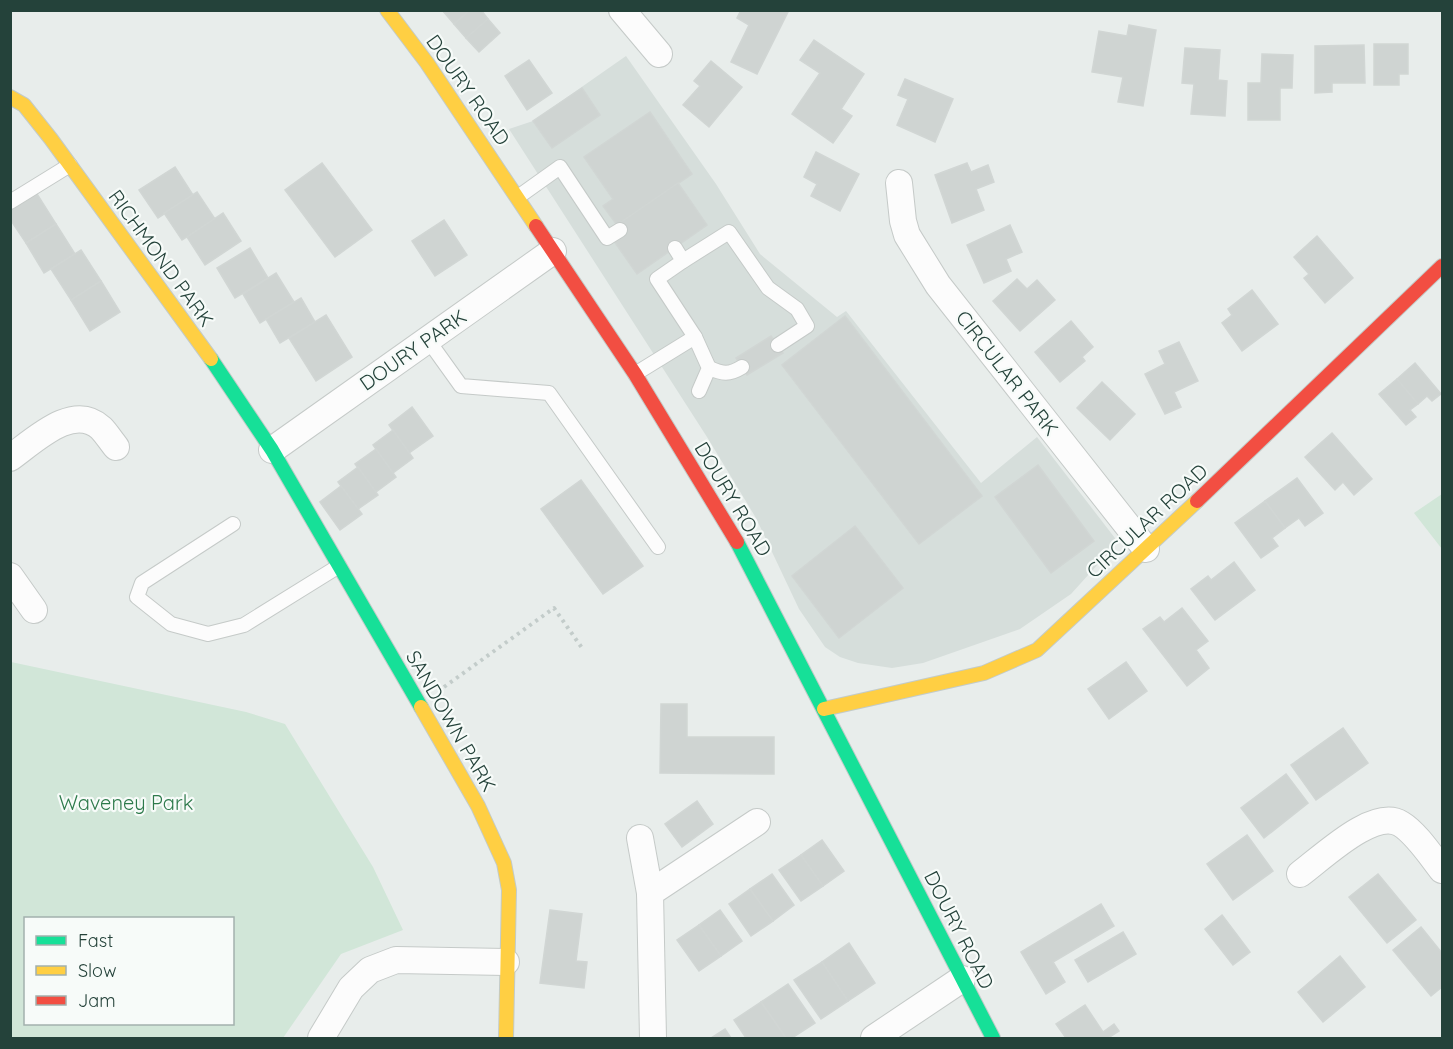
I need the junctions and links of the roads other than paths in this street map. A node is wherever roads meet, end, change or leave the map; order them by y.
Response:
1 (387, 10) edge
2 (622, 10) edge
3 (659, 54) dead end
4 (10, 96) edge
5 (70, 165) junction
6 (899, 183) dead end
7 (518, 197) junction
8 (10, 202) edge
9 (620, 230) dead end
10 (675, 248) dead end
11 (553, 251) junction
12 (683, 261) junction
13 (1443, 266) edge
14 (694, 337) junction
15 (428, 340) junction
16 (778, 345) dead end
17 (742, 367) dead end
18 (709, 368) junction
19 (635, 374) junction
20 (699, 391) dead end
21 (116, 447) dead end
22 (272, 450) junction
23 (10, 458) edge
24 (233, 524) dead end
25 (658, 547) dead end
26 (1146, 549) junction
27 (339, 566) junction
28 (12, 582) edge
29 (34, 610) dead end
30 (824, 709) junction
31 (757, 822) dead end
32 (640, 838) dead end
33 (1443, 870) edge
34 (1300, 874) dead end
35 (650, 892) junction
36 (506, 962) junction
37 (962, 979) junction
38 (321, 1038) edge
39 (506, 1038) edge
40 (653, 1038) edge
41 (874, 1038) edge
42 (993, 1038) edge

1 - 7 street, DOURY ROAD
2 - 3 street
4 - 5 street, RICHMOND PARK
5 - 8 lane
5 - 22 street, RICHMOND PARK
6 - 26 street, CIRCULAR PARK
7 - 9 lane
7 - 11 street, DOURY ROAD
10 - 12 lane
11 - 15 street, DOURY PARK
11 - 19 street, DOURY ROAD
12 - 14 lane
12 - 16 lane
13 - 26 street, CIRCULAR ROAD
14 - 18 lane
14 - 19 lane
15 - 22 street, DOURY PARK
15 - 25 lane
17 - 18 lane
18 - 20 lane
19 - 30 street, DOURY ROAD
21 - 23 street
22 - 27 street, SANDOWN PARK
24 - 27 lane
26 - 30 street, CIRCULAR ROAD
27 - 36 street, SANDOWN PARK
28 - 29 street
30 - 37 street, DOURY ROAD
31 - 35 street
32 - 35 street
33 - 34 street
35 - 40 street
36 - 38 street
36 - 39 street, SANDOWN PARK
37 - 41 street
37 - 42 street, DOURY ROAD

